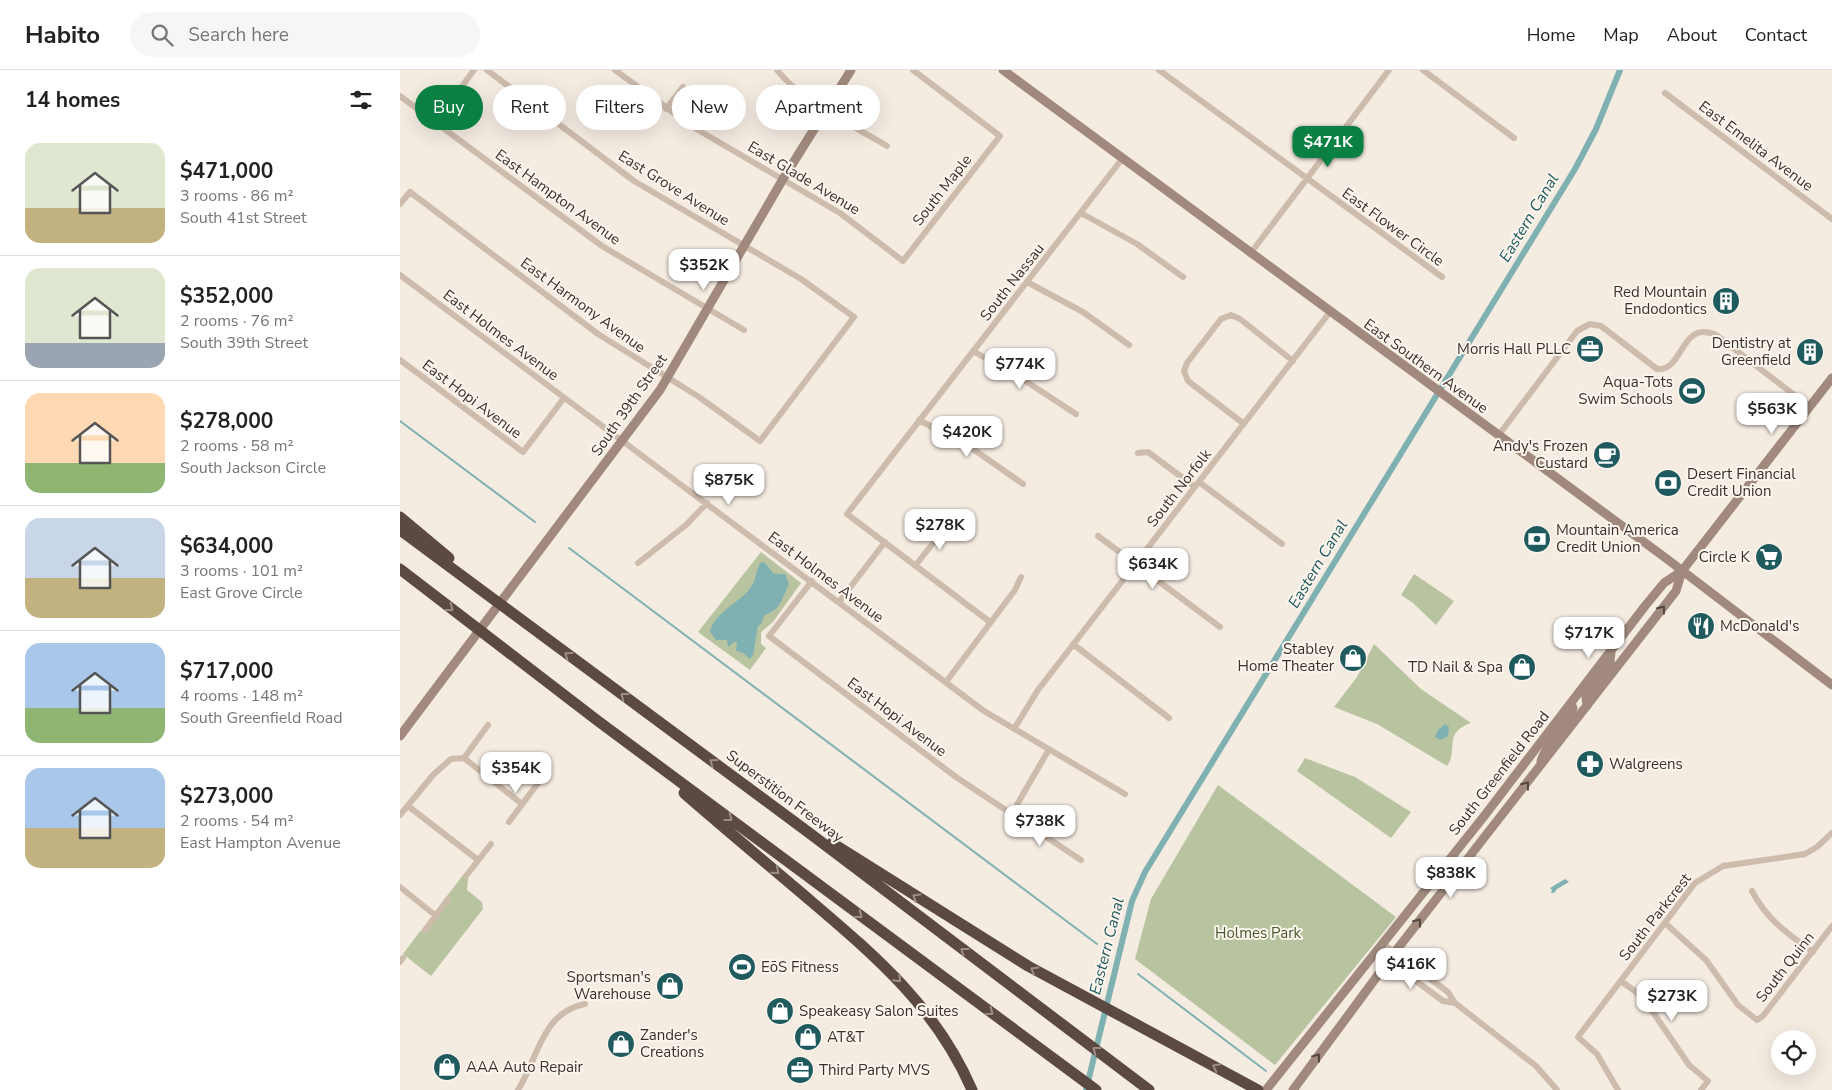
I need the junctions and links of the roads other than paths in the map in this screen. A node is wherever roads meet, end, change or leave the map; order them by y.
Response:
1 (474, 70) edge
2 (487, 70) edge
3 (615, 70) edge
4 (777, 70) edge
5 (851, 70) edge
6 (913, 70) edge
7 (1003, 70) edge
8 (1160, 70) edge
9 (1389, 70) edge
10 (1423, 70) edge
11 (463, 85) edge
12 (792, 85) edge
13 (841, 85) edge
14 (1665, 93) dead end
15 (400, 96) edge
16 (672, 101) edge
17 (415, 108) edge
18 (666, 109) junction
19 (445, 130) edge
20 (812, 130) edge
21 (861, 130) edge
22 (1514, 138) dead end
23 (887, 146) dead end
24 (1122, 159) junction
25 (1306, 178) junction
26 (783, 179) junction
27 (400, 204) edge
28 (1081, 212) junction
29 (1832, 219) edge
30 (744, 246) junction
31 (1250, 254) junction
32 (903, 261) joint
33 (403, 277) edge
34 (1183, 277) dead end
35 (1442, 277) dead end
36 (1027, 282) junction
37 (400, 286) edge
38 (708, 309) junction
39 (1330, 312) junction
40 (744, 330) dead end
41 (1129, 344) dead end
42 (973, 351) junction
43 (400, 360) edge
44 (1293, 361) junction
45 (667, 378) junction
46 (1832, 378) edge
47 (564, 398) junction
48 (1810, 407) junction
49 (1076, 414) dead end
50 (919, 420) junction
51 (1244, 424) junction
52 (1498, 436) junction
53 (623, 440) junction
54 (760, 442) joint
55 (1138, 453) dead end
56 (1023, 484) dead end
57 (1197, 485) junction
58 (707, 503) junction
59 (400, 517) edge
60 (949, 523) dead end
61 (400, 530) edge
62 (1098, 536) dead end
63 (885, 542) junction
64 (1282, 544) dead end
65 (638, 563) dead end
66 (1135, 564) junction
67 (915, 566) junction
68 (400, 570) edge
69 (1682, 571) junction
70 (400, 574) edge
71 (1020, 577) dead end
72 (412, 578) junction
73 (812, 581) junction
74 (839, 602) junction
75 (512, 613) junction
76 (990, 622) junction
77 (1220, 627) dead end
78 (1073, 644) junction
79 (1611, 650) junction
80 (946, 682) junction
81 (1832, 685) edge
82 (1570, 704) junction
83 (1587, 706) junction
84 (1169, 718) dead end
85 (488, 725) dead end
86 (1014, 729) junction
87 (400, 736) edge
88 (619, 738) junction
89 (1048, 751) junction
90 (464, 758) junction
91 (1539, 769) junction
92 (541, 779) dead end
93 (1125, 794) dead end
94 (522, 804) junction
95 (408, 806) junction
96 (400, 815) edge
97 (1011, 815) junction
98 (509, 822) dead end
99 (808, 832) junction
100 (1832, 834) edge
101 (491, 844) dead end
102 (478, 860) junction
103 (1081, 860) dead end
104 (466, 876) dead end
105 (400, 887) edge
106 (1752, 891) dead end
107 (448, 899) dead end
108 (436, 916) junction
109 (1665, 923) junction
110 (1832, 926) edge
111 (425, 930) dead end
112 (1383, 944) junction
113 (1376, 952) junction
114 (1394, 952) junction
115 (1813, 952) junction
116 (1388, 961) junction
117 (1621, 981) junction
118 (1456, 1003) junction
119 (585, 1004) dead end
120 (518, 1090) edge
121 (972, 1090) edge
122 (1096, 1090) edge
123 (1149, 1090) edge
124 (1258, 1090) edge
125 (1266, 1090) edge
126 (1292, 1090) edge
127 (1557, 1090) edge
128 (1618, 1090) edge
129 (1701, 1090) edge

1 - 11 street
2 - 30 street, East Grove Avenue
3 - 18 street, East Glade Avenue
4 - 12 street
5 - 13 main road, South 39th Street
6 - 32 street, South Maple
7 - 24 main road, East Southern Avenue
8 - 25 street, East Flower Circle
9 - 25 street
10 - 22 street
14 - 29 street, East Emelita Avenue
15 - 17 street, East Hampton Avenue
16 - 18 street
18 - 26 street, East Glade Avenue
19 - 38 street, East Hampton Avenue
20 - 26 main road, South 39th Street
21 - 23 street
24 - 28 street, South Nassau
24 - 31 main road, East Southern Avenue
25 - 31 street
25 - 35 street, East Flower Circle
26 - 30 main road, South 39th Street
26 - 32 street, East Glade Avenue
27 - 45 street, East Harmony Avenue
28 - 34 street
28 - 36 street, South Nassau
30 - 38 main road, South 39th Street
30 - 54 street, East Grove Avenue
31 - 39 main road, East Southern Avenue
33 - 37 street
33 - 47 street, East Holmes Avenue
36 - 41 street
36 - 42 street, South Nassau
38 - 40 street, East Hampton Avenue
38 - 45 main road, South 39th Street
39 - 44 street, South Norfolk
39 - 52 main road, East Southern Avenue
42 - 49 street
42 - 50 street, South Nassau
43 - 47 street, East Hopi Avenue
44 - 51 street, South Norfolk
44 - 51 street
45 - 53 main road, South 39th Street
45 - 54 street, East Harmony Avenue
46 - 48 main road, South Greenfield Road
47 - 53 street, East Holmes Avenue
48 - 52 street
48 - 69 main road, South Greenfield Road
50 - 56 street
50 - 63 street, South Nassau
51 - 57 street, South Norfolk
52 - 69 main road, East Southern Avenue
53 - 58 street, East Holmes Avenue
53 - 87 main road, South 39th Street
55 - 57 street
57 - 64 street
57 - 66 street, South Norfolk
58 - 65 street
58 - 73 street, East Holmes Avenue
59 - 75 highway
60 - 67 street
61 - 75 highway, Superstition Freeway
62 - 66 street
63 - 67 street
63 - 74 street
66 - 77 street
66 - 78 street, South Norfolk
67 - 76 street
68 - 72 highway
69 - 79 main road, South Greenfield Road
69 - 81 main road, East Southern Avenue
83 -> 69 main road, South Greenfield Road
70 - 72 highway
71 - 76 street
72 -> 88 highway
73 - 74 street, East Holmes Avenue
73 - 97 street, East Hopi Avenue
74 - 80 street, East Holmes Avenue
99 -> 75 highway, Superstition Freeway
76 - 80 street
78 - 84 street
78 - 86 street, South Norfolk
79 - 82 main road, South Greenfield Road
79 - 83 main road
80 - 86 street, East Holmes Avenue
82 - 91 main road
82 - 112 main road, South Greenfield Road
83 - 91 main road, South Greenfield Road
85 - 90 street
86 - 89 street, East Holmes Avenue
88 -> 121 highway
88 -> 122 highway
89 - 93 street, East Holmes Avenue
89 - 97 street
90 - 94 street
90 - 95 street
114 -> 91 main road, South Greenfield Road
92 - 94 street
94 - 98 street
95 - 96 street
95 - 102 street
97 - 103 street, East Hopi Avenue
123 -> 99 highway, Superstition Freeway
124 -> 99 highway
100 - 109 street, South Parkcrest
101 - 102 street
102 - 104 street
105 - 108 street
106 - 115 street
107 - 108 street
108 - 111 street
109 - 115 street, South Quinn
109 - 117 street, South Parkcrest
110 - 115 street, South Quinn
112 - 113 main road, South Greenfield Road
112 - 114 street
113 - 116 street
113 - 125 main road, South Greenfield Road
114 - 116 main road, South Greenfield Road
114 - 118 street
116 - 118 street
126 -> 116 main road, South Greenfield Road
117 - 128 street, South Parkcrest
117 - 129 street
118 - 127 street
119 - 120 street

